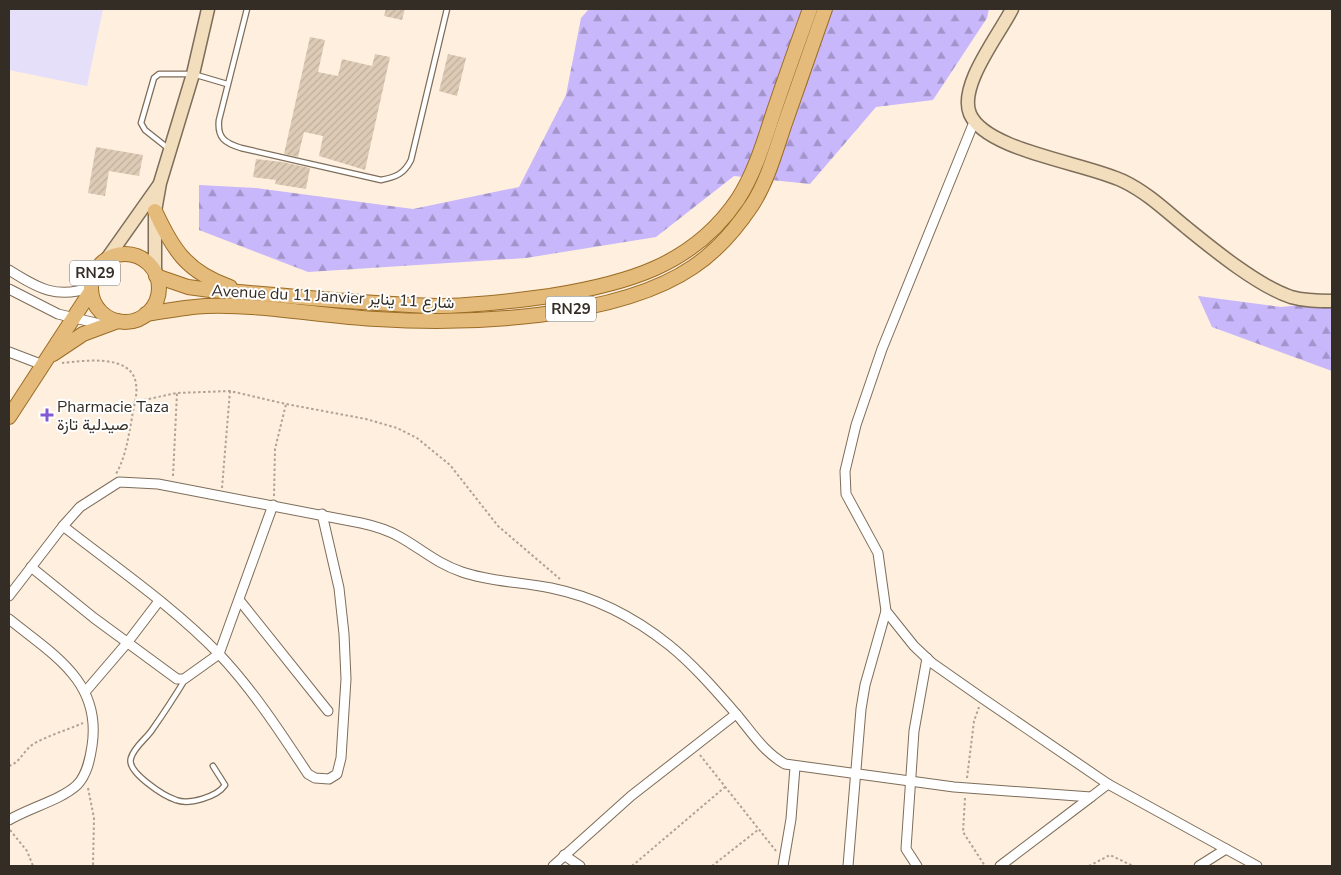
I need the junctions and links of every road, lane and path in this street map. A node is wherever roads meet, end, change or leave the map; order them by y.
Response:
1 (208, 9) edge
2 (247, 9) edge
3 (447, 9) edge
4 (810, 9) edge
5 (825, 9) edge
6 (1012, 9) edge
7 (193, 74) junction
8 (227, 84) junction
9 (974, 122) junction
10 (171, 151) junction
11 (160, 183) junction
12 (155, 211) junction
13 (106, 260) junction
14 (9, 270) edge
15 (156, 274) junction
16 (9, 289) edge
17 (91, 289) junction
18 (245, 292) junction
19 (1332, 300) edge
20 (146, 314) junction
21 (71, 319) junction
22 (111, 323) junction
23 (9, 352) edge
24 (46, 361) junction
25 (230, 390) junction
26 (177, 394) junction
27 (134, 402) junction
28 (286, 404) junction
29 (9, 417) edge
30 (113, 478) dead end
31 (173, 486) junction
32 (222, 495) junction
33 (273, 505) junction
34 (322, 514) junction
35 (63, 526) junction
36 (31, 568) junction
37 (564, 582) dead end
38 (9, 596) edge
39 (159, 601) junction
40 (240, 601) junction
41 (886, 611) junction
42 (9, 619) edge
43 (127, 643) junction
44 (219, 654) junction
45 (927, 658) junction
46 (187, 677) junction
47 (85, 692) junction
48 (982, 698) junction
49 (328, 711) dead end
50 (736, 714) junction
51 (92, 719) junction
52 (694, 747) junction
53 (9, 766) edge
54 (213, 766) dead end
55 (795, 767) junction
56 (855, 773) junction
57 (85, 774) junction
58 (911, 781) junction
59 (1108, 784) junction
60 (726, 786) junction
61 (966, 788) junction
62 (1091, 798) junction
63 (9, 820) edge
64 (9, 828) edge
65 (759, 829) junction
66 (1226, 849) junction
67 (564, 854) junction
68 (784, 864) edge
69 (33, 866) edge
70 (94, 866) edge
71 (553, 866) edge
72 (580, 866) edge
73 (632, 866) edge
74 (712, 866) edge
75 (848, 866) edge
76 (917, 866) edge
77 (985, 866) edge
78 (1000, 866) edge
79 (1089, 866) edge
80 (1133, 866) edge
81 (1199, 866) edge
82 (1257, 866) edge

1 - 7 street
2 - 8 lane
3 - 8 lane
4 - 18 main road, Avenue du 11 Janvier شارع 11 يناير / RN29
5 - 20 main road, Avenue du 11 Janvier شارع 11 يناير / RN29
6 - 9 street
7 - 8 lane
7 - 10 street
7 - 10 lane
9 - 19 street
9 - 41 street
10 - 11 street
11 - 12 street
11 - 13 street
12 - 15 street
12 - 18 main road
13 - 15 main road, RN29
13 - 17 main road, RN29
14 - 17 street
15 - 18 main road, Avenue du 11 Janvier شارع 11 يناير / RN29
15 - 20 main road
16 - 21 street
17 - 21 main road, RN29
17 - 22 main road, RN29
20 - 22 main road, RN29
21 - 22 street
21 - 24 main road, RN29
22 - 24 main road, RN29
23 - 24 street
24 - 27 path
24 - 29 main road, RN29
25 - 26 path
25 - 28 path
25 - 32 path
26 - 27 path
26 - 31 path
27 - 30 path
28 - 33 path
28 - 37 path
31 - 32 street
31 - 35 street
32 - 33 street
33 - 34 street
33 - 40 street
34 - 44 street
34 - 50 street
35 - 36 street
35 - 39 street
36 - 38 street
36 - 43 street
39 - 43 street
39 - 44 street
40 - 44 street
40 - 49 street
41 - 45 street
41 - 56 street
42 - 47 street
43 - 46 street
43 - 47 street
44 - 46 street
45 - 48 street
45 - 58 street
46 - 54 lane
47 - 51 street
48 - 59 street
48 - 61 path
50 - 52 street
50 - 55 street
51 - 53 path
51 - 57 street
52 - 60 path
52 - 67 street
55 - 56 street
55 - 68 street
56 - 58 street
56 - 75 street
57 - 63 street
57 - 70 path
58 - 61 street
58 - 76 street
59 - 62 street
59 - 66 street
60 - 65 path
60 - 73 path
61 - 62 street
61 - 77 path
62 - 78 street
64 - 69 path
65 - 68 path
65 - 74 path
66 - 81 street
66 - 82 street
67 - 71 street
67 - 72 street
79 - 80 path

